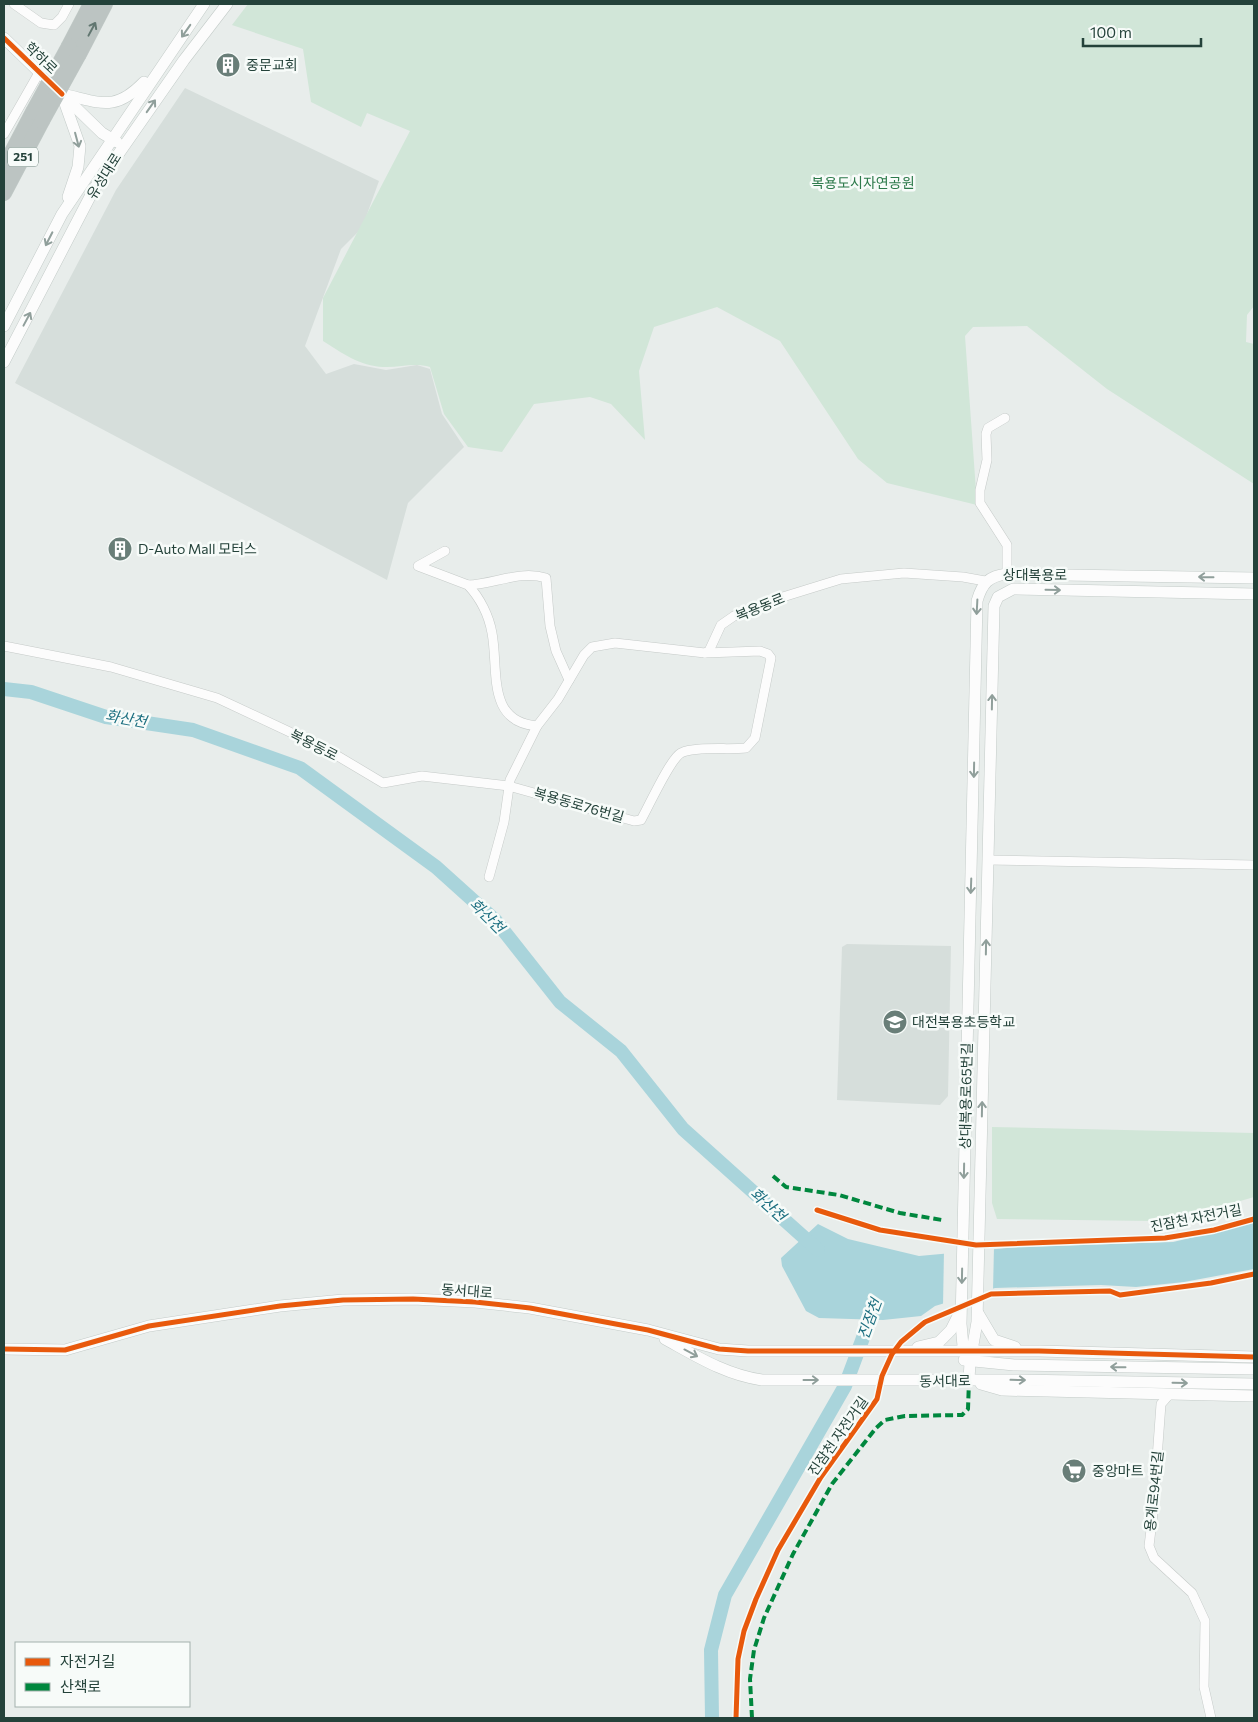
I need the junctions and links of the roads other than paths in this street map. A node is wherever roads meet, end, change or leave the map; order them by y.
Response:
1 (14, 4) edge
2 (69, 4) edge
3 (91, 4) edge
4 (106, 4) edge
5 (204, 4) edge
6 (227, 4) edge
7 (4, 38) edge
8 (74, 50) junction
9 (167, 57) junction
10 (40, 71) junction
11 (62, 94) junction
12 (38, 117) junction
13 (4, 134) edge
14 (112, 139) junction
15 (123, 146) junction
16 (4, 167) edge
17 (4, 193) edge
18 (62, 214) junction
19 (4, 326) edge
20 (4, 362) edge
21 (1005, 418) dead end
22 (445, 551) dead end
23 (1007, 574) junction
24 (1254, 578) edge
25 (985, 581) junction
26 (468, 585) junction
27 (1254, 594) edge
28 (4, 646) edge
29 (705, 653) junction
30 (569, 680) junction
31 (537, 726) junction
32 (509, 786) junction
33 (973, 838) joint
34 (989, 838) joint
35 (988, 860) junction
36 (1254, 865) edge
37 (489, 877) dead end
38 (961, 1311) junction
39 (979, 1318) junction
40 (648, 1330) junction
41 (4, 1349) edge
42 (1039, 1351) junction
43 (900, 1352) junction
44 (969, 1355) junction
45 (1254, 1358) edge
46 (1254, 1369) edge
47 (969, 1380) junction
48 (1254, 1384) edge
49 (1168, 1396) junction
50 (1254, 1396) edge
51 (1211, 1718) edge

1 - 2 street
3 - 8 highway, 251
8 -> 4 highway, 251
5 -> 9 street, 유성대로
15 -> 6 street, 유성대로
7 - 10 street, 학하로
8 - 12 highway, 251, bridge
9 - 11 street
9 - 14 street, 유성대로
10 - 11 street, 학하로
10 - 13 street
11 - 14 street, 학하로
11 -> 18 street
12 - 16 highway, 251
12 - 17 highway, 251
14 - 15 street, 학하로
14 - 18 street, 유성대로
20 -> 15 street, 유성대로
18 -> 19 street, 유성대로
21 - 23 street
22 - 26 street
24 -> 23 street, 상대복용로
23 - 25 street, 상대복용로
25 - 29 street, 복용동로
25 -> 33 street, 상대복용로
26 - 30 street
26 - 31 street
34 -> 27 street, 상대복용로
28 - 32 street, 복용동로
29 - 30 street
29 - 32 street, 복용동로76번길
30 - 31 street
31 - 32 street
32 - 37 street
33 -> 38 street, 상대복용로65번길
34 - 35 street, 상대복용로65번길
35 - 36 street
39 -> 35 street, 상대복용로65번길
38 - 43 street
38 - 44 street, 상대복용로65번길
39 - 42 street
39 - 44 street, 상대복용로65번길
40 - 41 street, 동서대로
40 - 43 street, 동서대로
40 -> 47 street, 동서대로
42 - 44 street
42 - 45 street
43 - 44 street, 동서대로
46 -> 44 street, 동서대로
44 - 47 street
47 -> 48 street, 동서대로
47 - 49 street
49 - 50 street
49 - 51 street, 용계로94번길

